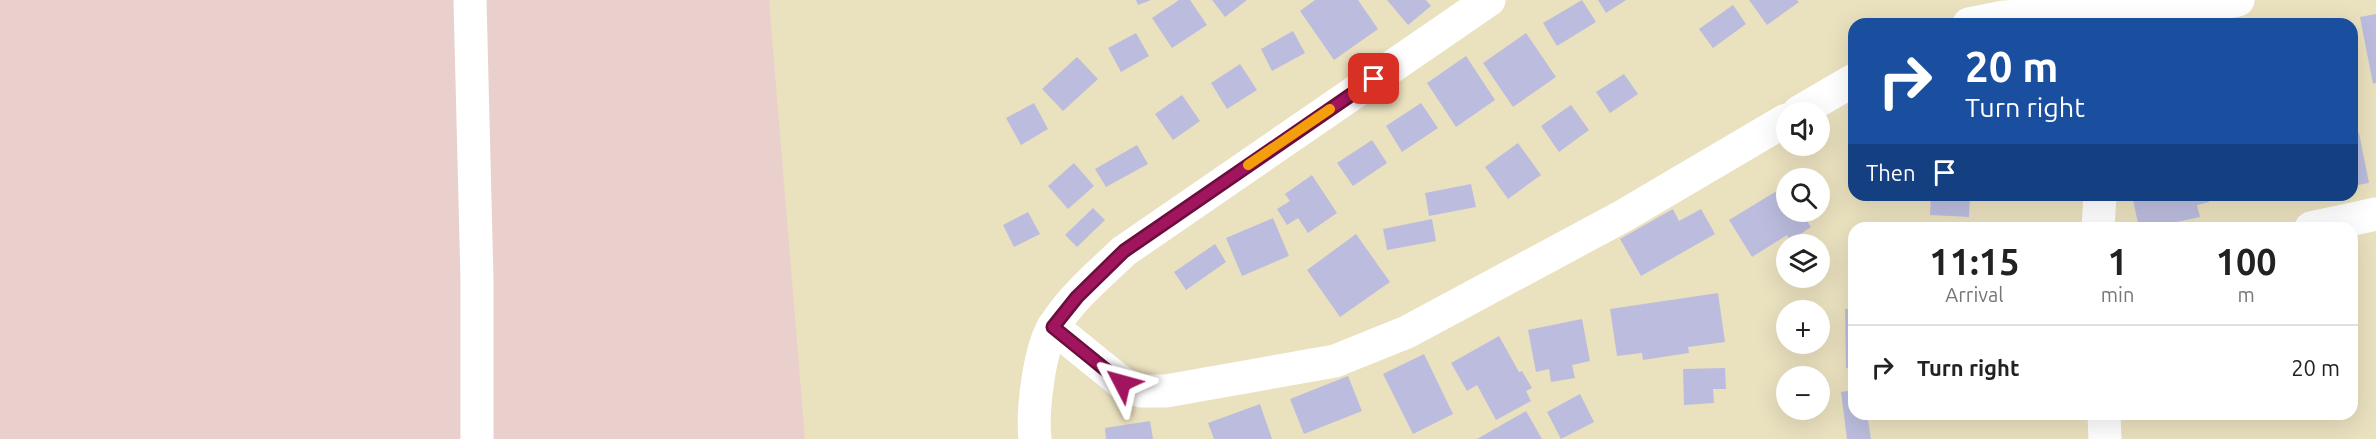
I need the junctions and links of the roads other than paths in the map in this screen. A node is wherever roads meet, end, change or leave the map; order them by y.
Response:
1 (470, 0) edge
2 (1489, 0) edge
3 (2238, 0) edge
4 (1999, 18) edge
5 (2101, 18) edge
6 (1848, 83) edge
7 (1816, 102) edge
8 (1776, 126) edge
9 (2100, 201) edge
10 (2376, 214) edge
11 (2098, 222) edge
12 (2339, 222) edge
13 (1053, 327) junction
14 (2104, 420) edge
15 (477, 439) edge
16 (1035, 439) edge
17 (2105, 439) edge

1 - 15 street
2 - 13 street
3 - 5 street
4 - 5 street
6 - 7 street
8 - 13 street
9 - 11 street
10 - 12 street
13 - 16 street
14 - 17 street

